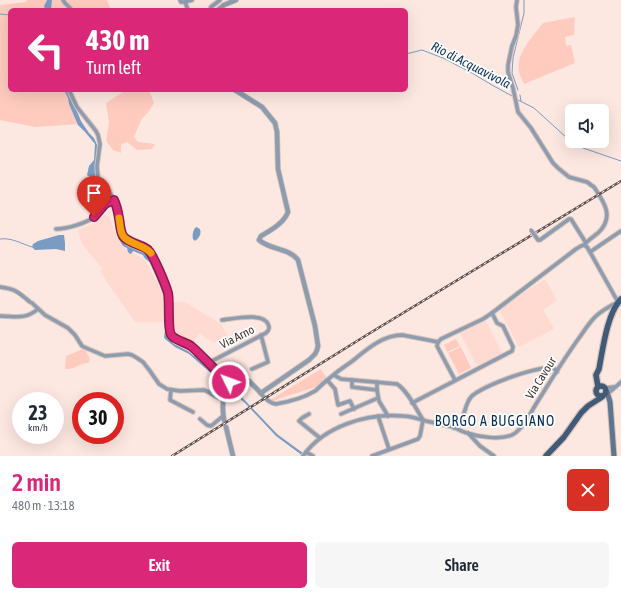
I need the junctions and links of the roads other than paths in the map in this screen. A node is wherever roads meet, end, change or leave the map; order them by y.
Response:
1 (63, 0) edge
2 (180, 0) edge
3 (192, 0) edge
4 (220, 0) edge
5 (236, 0) edge
6 (517, 0) edge
7 (185, 3) junction
8 (70, 8) edge
9 (187, 8) edge
10 (211, 8) edge
11 (220, 8) edge
12 (70, 92) edge
13 (238, 92) edge
14 (114, 200) junction
15 (56, 229) dead end
16 (531, 230) dead end
17 (621, 232) edge
18 (585, 244) junction
19 (590, 252) junction
20 (0, 287) edge
21 (619, 300) edge
22 (38, 309) junction
23 (492, 313) junction
24 (0, 316) edge
25 (222, 320) dead end
26 (261, 336) junction
27 (438, 342) junction
28 (208, 363) junction
29 (252, 369) dead end
30 (557, 372) junction
31 (331, 377) junction
32 (352, 380) junction
33 (455, 380) junction
34 (377, 382) junction
35 (621, 382) edge
36 (234, 387) junction
37 (171, 390) junction
38 (377, 390) junction
39 (602, 391) junction
40 (260, 393) junction
41 (378, 398) junction
42 (224, 399) junction
43 (412, 403) junction
44 (354, 409) junction
45 (193, 412) dead end
46 (309, 414) dead end
47 (341, 414) dead end
48 (378, 416) junction
49 (388, 416) junction
50 (223, 418) joint
51 (200, 419) dead end
52 (423, 420) junction
53 (226, 427) dead end
54 (454, 428) junction
55 (468, 433) junction
56 (320, 438) junction
57 (389, 449) junction
58 (306, 452) junction
59 (233, 456) edge
60 (303, 456) edge
61 (313, 456) edge
62 (372, 456) edge
63 (494, 456) edge
64 (546, 456) edge
65 (614, 456) edge

1 - 8 street
2 - 7 street
3 - 7 street
4 - 10 street
5 - 11 street
6 - 18 street
7 - 9 street
12 - 14 street
13 - 40 street
14 - 15 street
14 - 28 street
16 - 18 street, bridge
17 - 19 street
18 - 19 street
18 - 23 street
19 - 21 street
20 - 22 street
21 - 30 street, Via Cavour
21 - 39 main road
22 - 24 street
22 - 37 street
23 - 27 street
23 - 33 street
25 - 26 street, Via Arno
26 - 28 street, Via Arno
26 - 29 street
27 - 31 street
27 - 33 street
28 - 36 street
30 - 54 street
30 - 55 street, Via Cavour
31 - 32 street
31 - 40 street
31 - 44 street
32 - 34 street
32 - 38 street
33 - 43 street
34 - 38 street
34 - 43 street
35 - 39 street
36 - 40 street
36 - 42 street
37 - 42 street
37 - 45 street
38 - 41 street
39 - 64 main road
39 - 65 main road
41 - 44 street
41 - 49 street
42 - 50 street
43 - 52 street
44 - 47 street
46 - 56 street
48 - 49 street, Via Cavour
48 - 56 street, Via Cavour
48 - 57 street
49 - 52 street, Via Cavour
50 - 51 street
52 - 54 street, Via Cavour
52 - 57 street
53 - 59 street
54 - 55 street, Via Cavour
55 - 63 street
56 - 58 street, Via Cavour
57 - 62 street
58 - 60 street, Via Cavour
58 - 61 street

